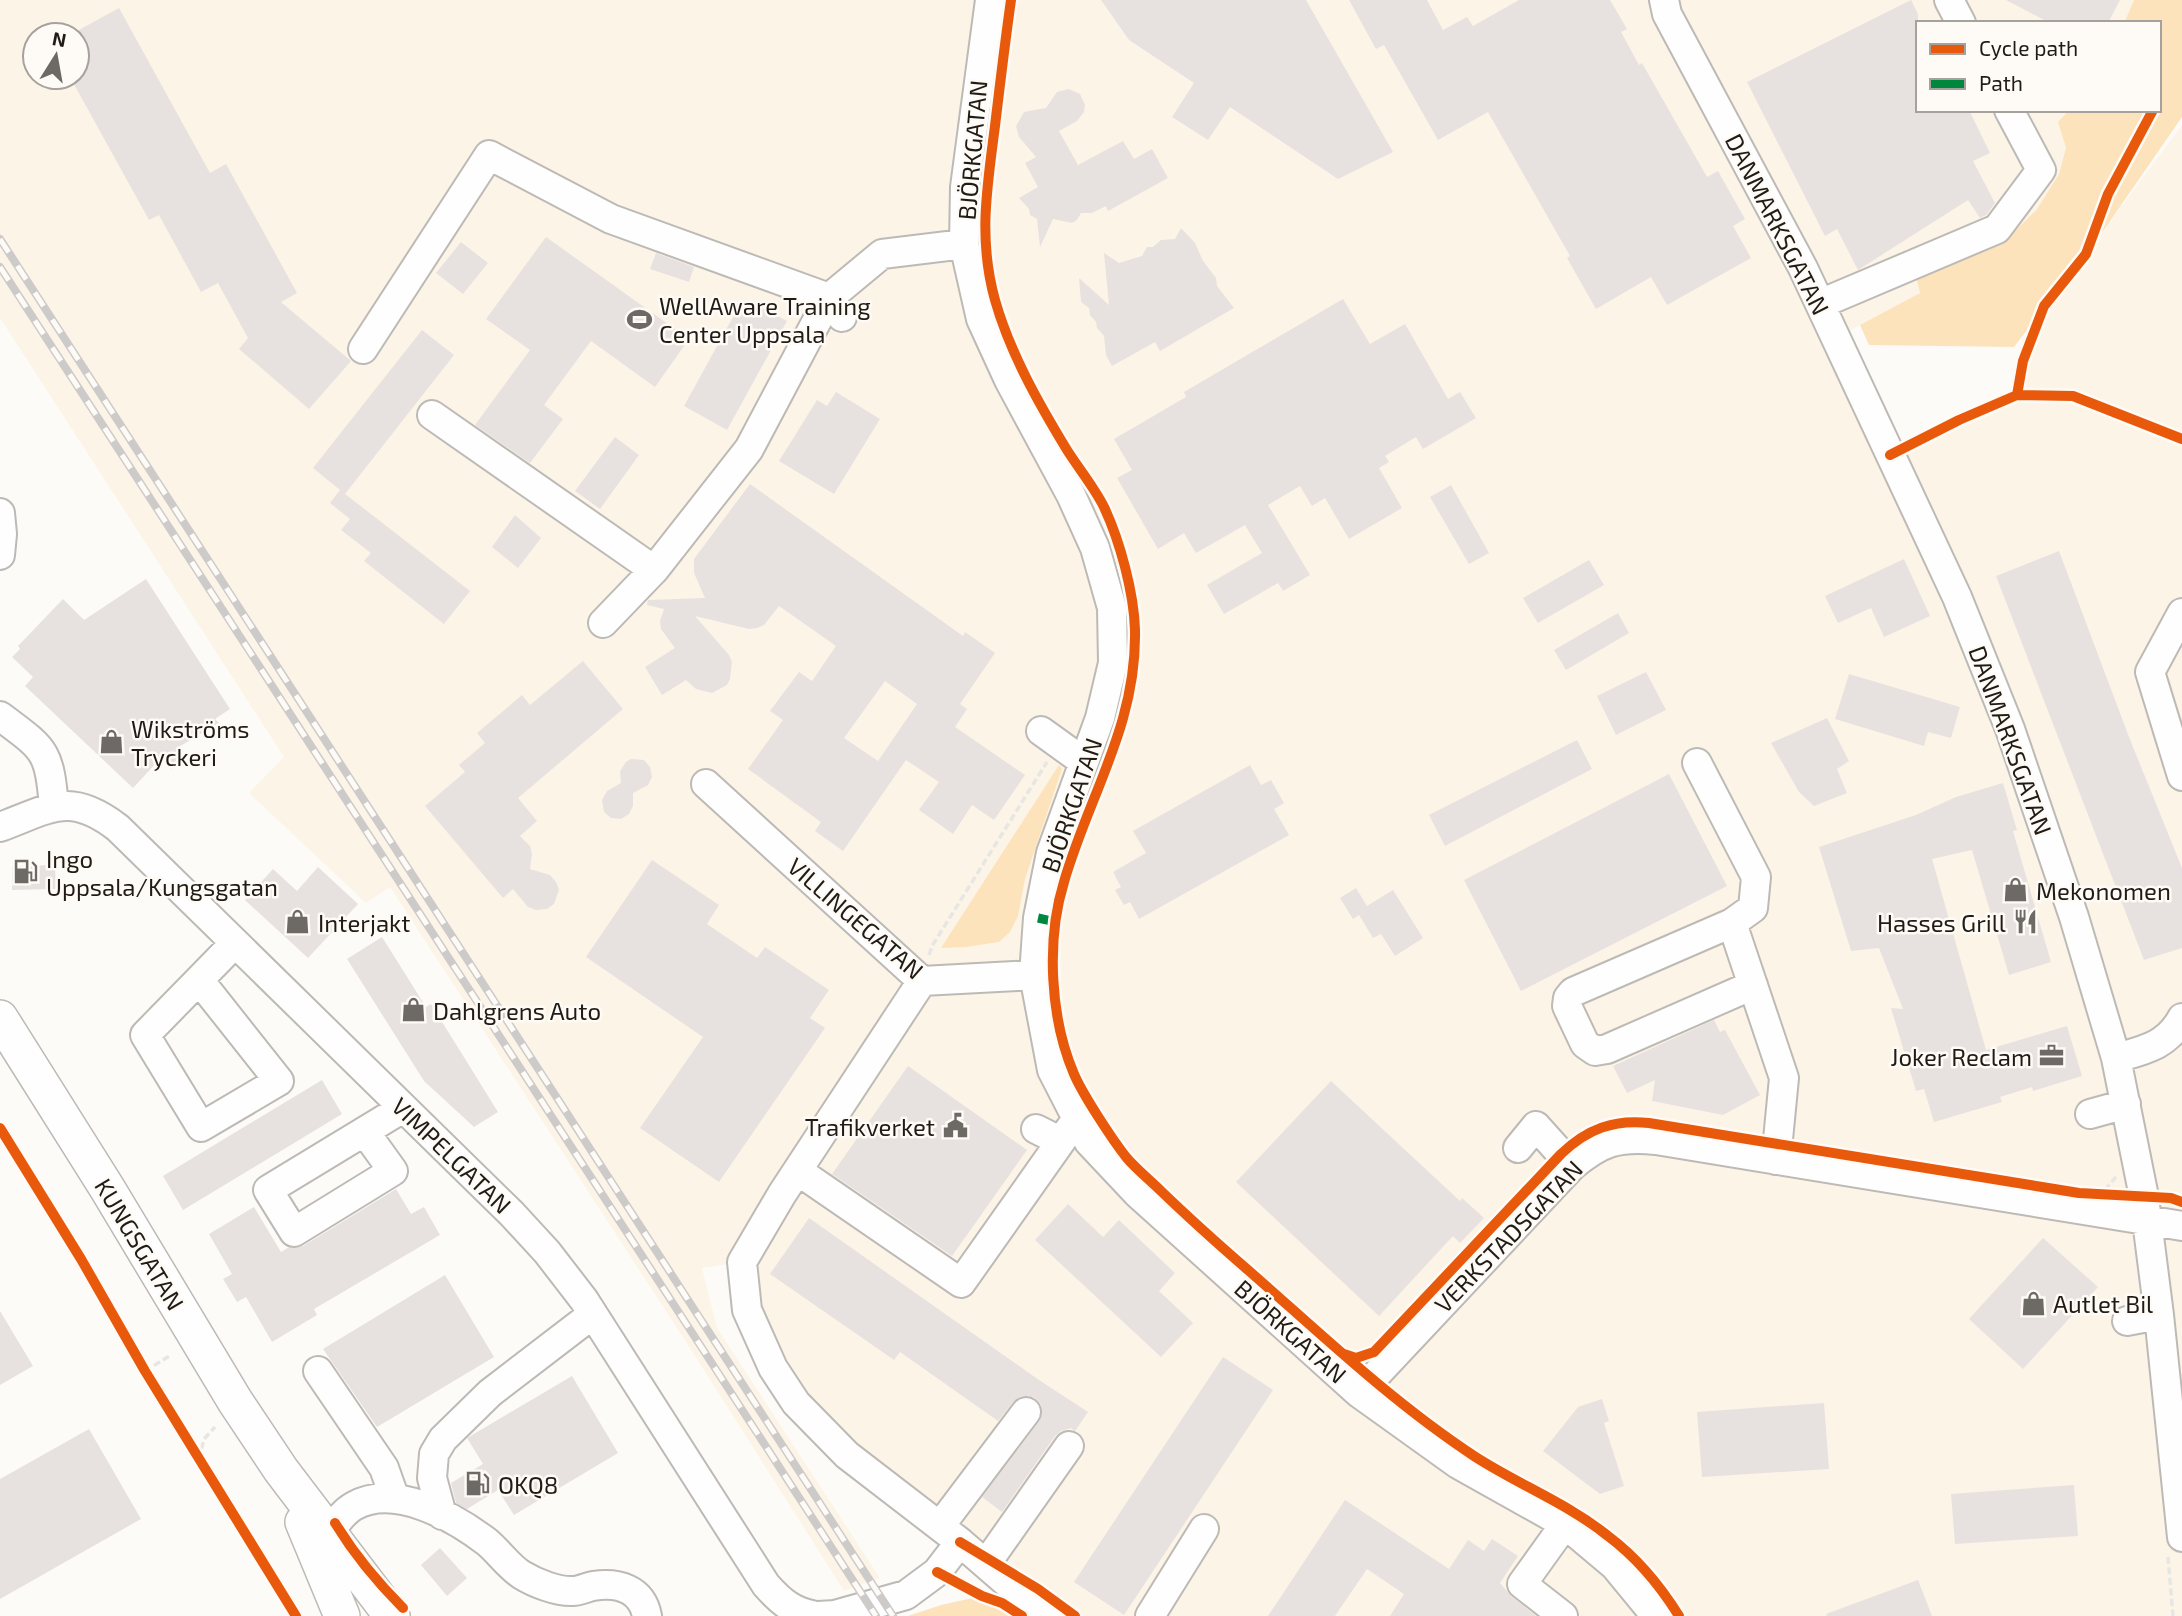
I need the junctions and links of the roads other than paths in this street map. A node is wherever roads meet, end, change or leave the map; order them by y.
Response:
1 (990, 0) edge
2 (1664, 0) edge
3 (1949, 0) edge
4 (1960, 21) edge
5 (2010, 112) edge
6 (964, 244) junction
7 (1820, 304) junction
8 (835, 307) junction
9 (363, 349) dead end
10 (432, 415) dead end
11 (0, 513) edge
12 (0, 555) edge
13 (654, 570) junction
14 (2182, 613) edge
15 (603, 623) dead end
16 (0, 716) edge
17 (1050, 737) road end
18 (1084, 762) junction
19 (1697, 763) dead end
20 (2182, 776) edge
21 (706, 784) dead end
22 (54, 807) junction
23 (0, 827) edge
24 (1732, 923) junction
25 (234, 943) junction
26 (1034, 975) junction
27 (199, 979) junction
28 (922, 981) junction
29 (1753, 985) junction
30 (0, 1018) edge
31 (2182, 1018) edge
32 (2116, 1058) junction
33 (2126, 1104) junction
34 (403, 1108) junction
35 (2090, 1114) dead end
36 (1057, 1130) junction
37 (365, 1132) dead end
38 (1518, 1148) dead end
39 (1776, 1160) junction
40 (1572, 1166) junction
41 (798, 1171) junction
42 (2146, 1209) junction
43 (2182, 1226) edge
44 (593, 1314) junction
45 (2159, 1315) junction
46 (2127, 1321) dead end
47 (318, 1371) dead end
48 (1359, 1393) junction
49 (1026, 1412) dead end
50 (1069, 1446) dead end
51 (281, 1470) junction
52 (419, 1506) junction
53 (1565, 1524) junction
54 (1204, 1529) dead end
55 (329, 1533) junction
56 (950, 1534) junction
57 (2182, 1537) edge
58 (986, 1563) junction
59 (342, 1616) edge
60 (392, 1616) edge
61 (647, 1616) edge
62 (817, 1616) edge
63 (1049, 1616) edge
64 (1150, 1616) edge
65 (1563, 1616) edge
66 (1656, 1616) edge

1 - 6 street, BJÖRKGATAN
2 - 7 street, DANMARKSGATAN
3 - 4 street
5 - 7 street
6 - 8 street
6 - 18 street, BJÖRKGATAN
7 - 32 street, DANMARKSGATAN
8 - 9 street
8 - 13 street
10 - 13 street
11 - 12 street
13 - 15 street
14 - 20 street
16 - 22 street
17 - 18 street
18 - 26 street, BJÖRKGATAN
19 - 24 street
21 - 28 street, VILLINGEGATAN
22 - 23 street, VIMPELGATAN
22 - 25 street, VIMPELGATAN
24 - 29 street
24 - 29 street
25 - 27 street
25 - 34 street, VIMPELGATAN
26 - 28 street, VILLINGEGATAN
26 - 36 street, BJÖRKGATAN
27 - 27 street
28 - 41 street
29 - 39 street
30 - 51 main road, KUNGSGATAN
31 - 32 street
32 - 33 street, DANMARKSGATAN
33 - 35 street
33 - 42 street, DANMARKSGATAN
34 - 37 street
34 - 44 street, VIMPELGATAN
36 - 41 street
36 - 48 street, BJÖRKGATAN
38 - 40 street
39 - 40 street, VERKSTADSGATAN
39 - 42 street, VERKSTADSGATAN
40 - 48 street, VERKSTADSGATAN
41 - 56 street
42 - 43 street, VERKSTADSGATAN
42 - 45 street, DANMARKSGATAN
44 - 52 street
44 - 62 street, VIMPELGATAN
45 - 46 street
45 - 57 street, DANMARKSGATAN
47 - 52 street
48 - 53 street, BJÖRKGATAN
49 - 56 street, VIMPELGATAN
50 - 58 street
51 - 55 main road, KUNGSGATAN
51 - 59 main road, KUNGSGATAN
52 - 55 street
52 - 61 street
53 - 65 street
53 - 66 street, BJÖRKGATAN
54 - 64 street
55 - 60 main road, KUNGSGATAN
56 - 58 street
56 - 62 street, VIMPELGATAN
58 - 63 street

